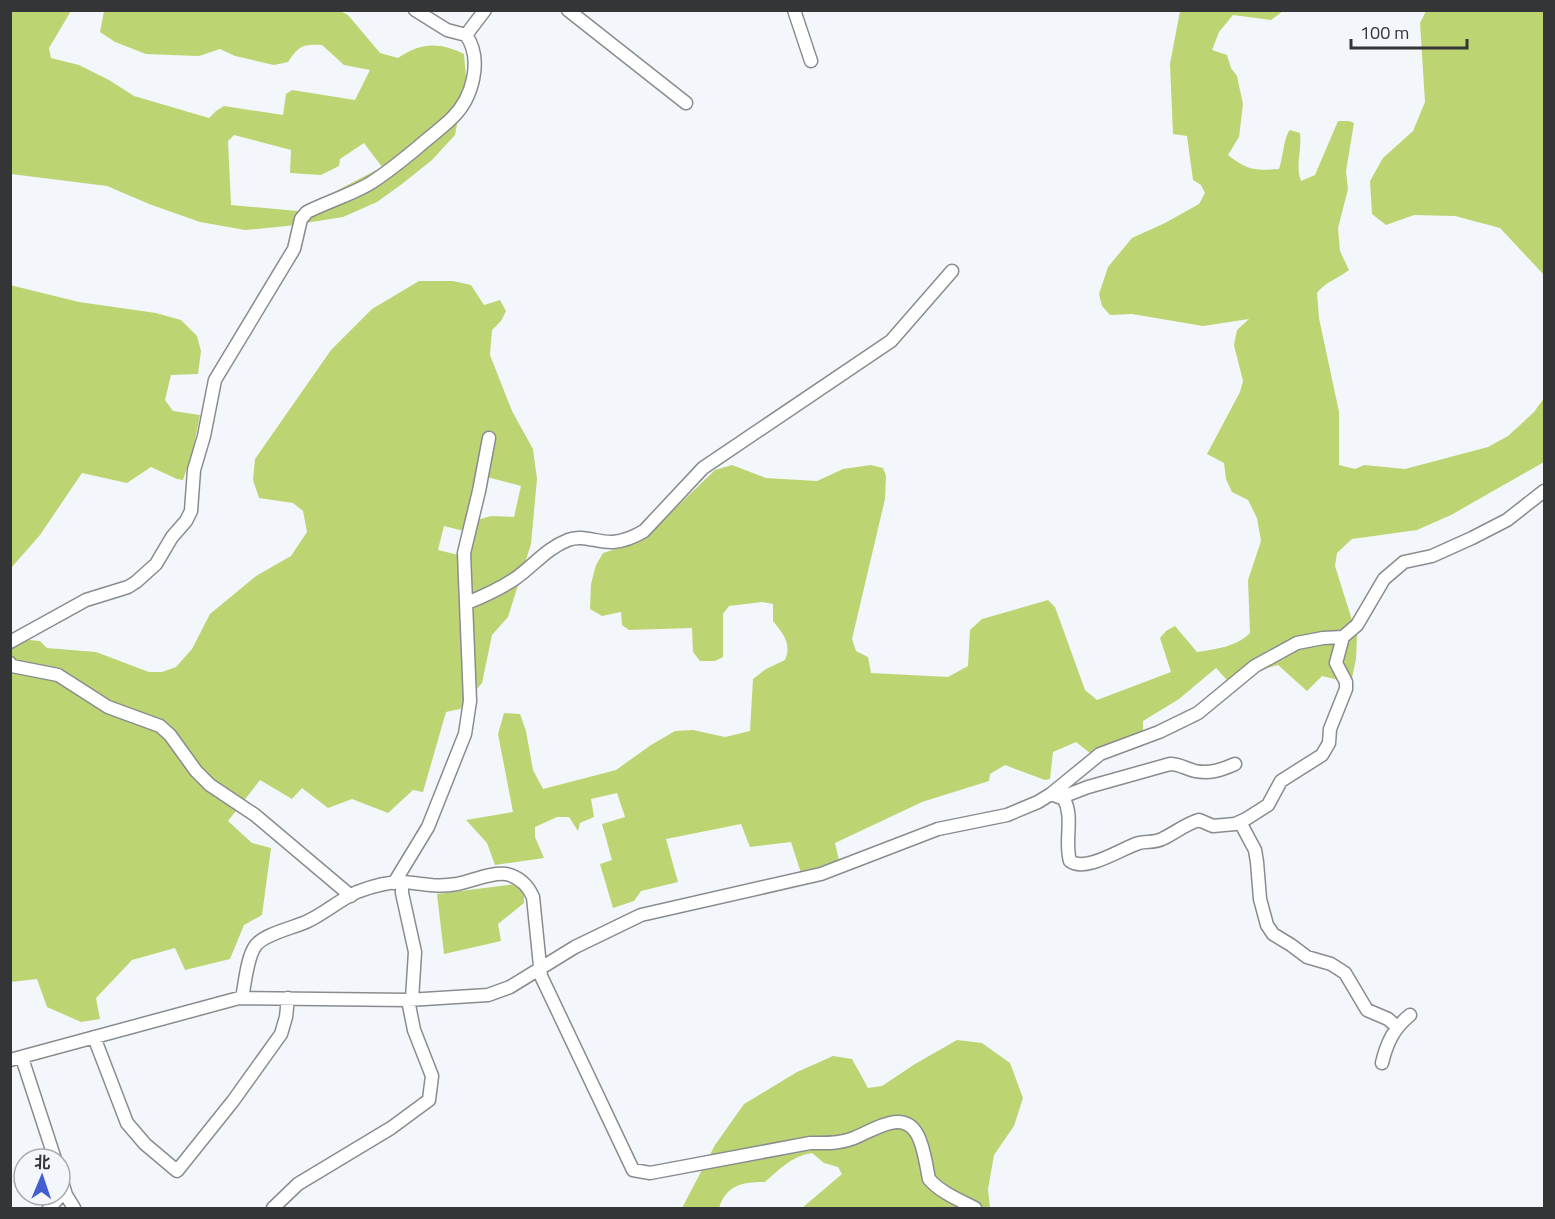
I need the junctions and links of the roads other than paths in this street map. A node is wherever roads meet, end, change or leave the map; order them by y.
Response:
1 (415, 10) edge
2 (485, 10) edge
3 (568, 10) edge
4 (794, 10) edge
5 (466, 35) junction
6 (811, 61) dead end
7 (686, 103) dead end
8 (952, 271) dead end
9 (489, 438) dead end
10 (1545, 491) edge
11 (466, 603) junction
12 (1343, 637) junction
13 (10, 642) edge
14 (10, 663) edge
15 (1235, 764) dead end
16 (1057, 796) junction
17 (1240, 822) junction
18 (398, 883) junction
19 (351, 896) junction
20 (542, 967) junction
21 (242, 998) junction
22 (288, 998) junction
23 (410, 1000) junction
24 (1410, 1015) dead end
25 (1396, 1026) junction
26 (94, 1037) junction
27 (16, 1059) edge
28 (1382, 1063) dead end
29 (50, 1147) edge
30 (273, 1209) edge
31 (975, 1209) edge

1 - 5 street
2 - 5 street
3 - 7 street
4 - 6 street
5 - 13 street
8 - 11 street
9 - 11 street
10 - 12 street
11 - 18 street
12 - 16 street
12 - 17 street
14 - 19 street
15 - 16 street
16 - 17 street
16 - 20 street
17 - 25 street
18 - 19 street
18 - 20 street
18 - 23 street
19 - 21 street
20 - 23 street
20 - 31 street
21 - 22 street
21 - 26 street
22 - 23 street
22 - 26 street
23 - 30 street
24 - 25 street
25 - 28 street
26 - 27 street
27 - 29 street

